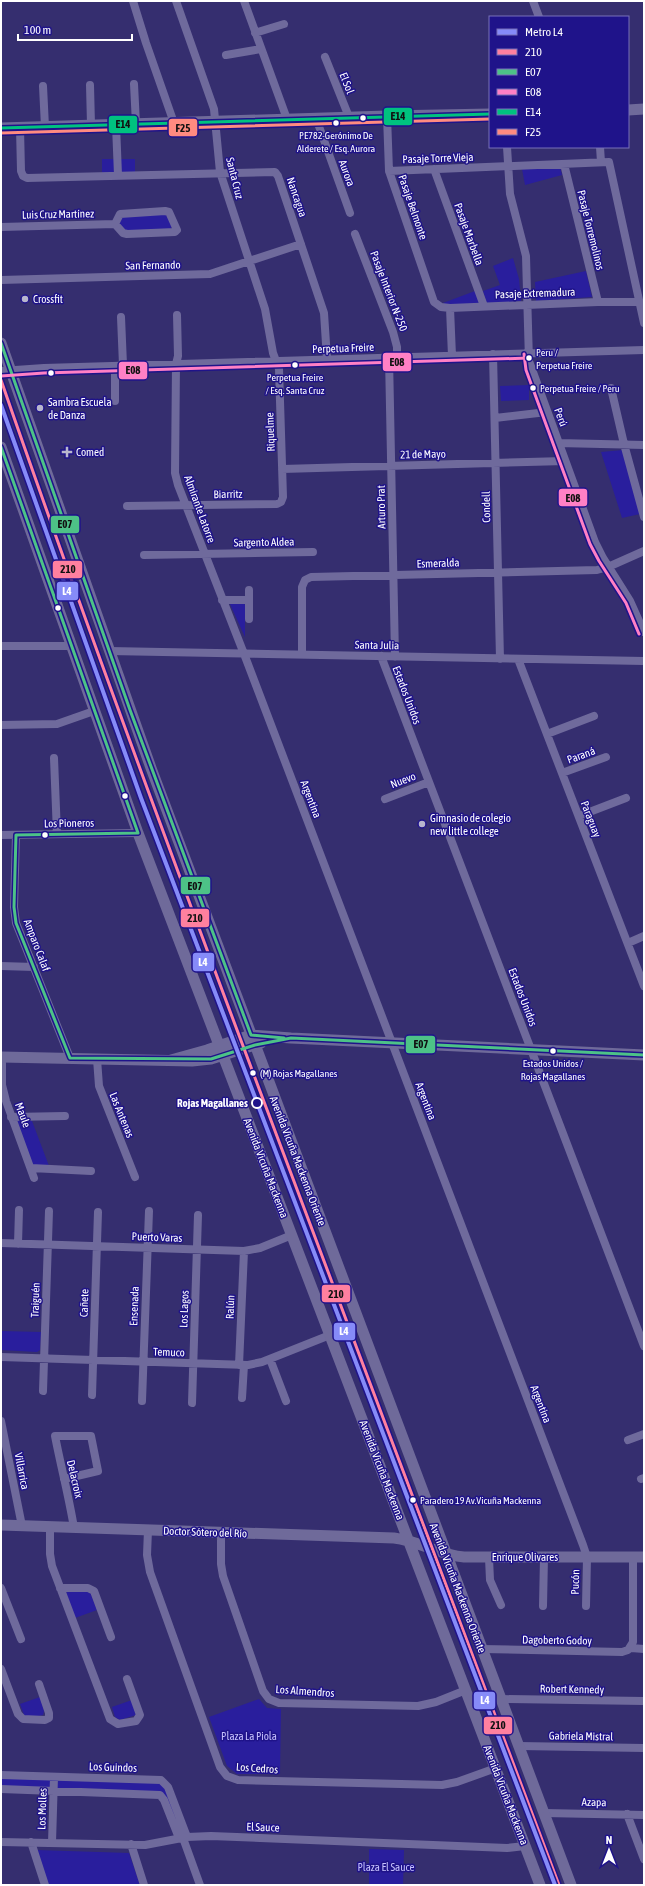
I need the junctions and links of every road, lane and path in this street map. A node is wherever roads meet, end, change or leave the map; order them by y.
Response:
1 (133, 1) edge
2 (176, 1) edge
3 (244, 1) edge
4 (533, 1) edge
5 (539, 16) edge
6 (284, 24) dead end
7 (255, 33) junction
8 (261, 49) junction
9 (226, 55) dead end
10 (325, 57) dead end
11 (134, 84) dead end
12 (90, 85) dead end
13 (43, 86) dead end
14 (629, 110) edge
15 (644, 111) edge
16 (489, 114) edge
17 (387, 116) junction
18 (349, 117) junction
19 (316, 118) junction
20 (287, 119) junction
21 (216, 122) junction
22 (174, 123) junction
23 (136, 124) junction
24 (91, 125) junction
25 (116, 125) junction
26 (44, 127) junction
27 (1, 128) edge
28 (20, 128) junction
29 (507, 148) edge
30 (600, 148) edge
31 (605, 162) junction
32 (564, 164) junction
33 (508, 166) junction
34 (434, 169) junction
35 (388, 171) junction
36 (220, 172) junction
37 (118, 175) junction
38 (350, 213) dead end
39 (116, 224) junction
40 (1, 226) edge
41 (356, 234) dead end
42 (301, 244) junction
43 (249, 262) junction
44 (1, 280) edge
45 (434, 302) joint
46 (598, 302) junction
47 (639, 302) junction
48 (528, 305) junction
49 (484, 306) junction
50 (450, 308) junction
51 (176, 315) dead end
52 (121, 317) dead end
53 (644, 323) edge
54 (1, 343) edge
55 (644, 350) edge
56 (529, 353) junction
57 (493, 354) junction
58 (452, 356) junction
59 (389, 357) junction
60 (397, 357) junction
61 (327, 359) junction
62 (277, 361) junction
63 (176, 364) junction
64 (119, 365) junction
65 (6, 370) edge
66 (611, 388) dead end
67 (115, 401) dead end
68 (547, 412) junction
69 (495, 418) junction
70 (558, 443) junction
71 (624, 444) junction
72 (644, 445) edge
73 (1, 447) edge
74 (565, 461) junction
75 (496, 463) junction
76 (4, 464) edge
77 (391, 466) junction
78 (282, 469) junction
79 (281, 502) joint
80 (127, 506) dead end
81 (186, 506) junction
82 (644, 517) edge
83 (644, 551) edge
84 (313, 552) dead end
85 (204, 554) junction
86 (144, 555) dead end
87 (608, 567) junction
88 (498, 572) junction
89 (393, 575) junction
90 (249, 590) dead end
91 (222, 600) junction
92 (249, 600) junction
93 (249, 619) dead end
94 (641, 619) edge
95 (644, 632) edge
96 (1, 646) edge
97 (72, 646) junction
98 (109, 651) junction
99 (244, 654) junction
100 (302, 654) junction
101 (381, 656) junction
102 (395, 657) junction
103 (500, 659) junction
104 (518, 659) junction
105 (644, 661) edge
106 (94, 711) junction
107 (594, 716) dead end
108 (1, 725) edge
109 (547, 734) junction
110 (606, 757) dead end
111 (54, 758) dead end
112 (562, 773) junction
113 (429, 782) junction
114 (626, 798) dead end
115 (385, 799) dead end
116 (579, 816) junction
117 (138, 833) junction
118 (57, 834) junction
119 (1, 835) edge
120 (16, 835) junction
121 (644, 936) edge
122 (628, 943) junction
123 (1, 966) edge
124 (34, 967) junction
125 (644, 986) edge
126 (253, 1040) junction
127 (392, 1042) junction
128 (221, 1050) junction
129 (531, 1050) junction
130 (644, 1055) edge
131 (1, 1057) edge
132 (70, 1058) junction
133 (97, 1059) junction
134 (65, 1116) dead end
135 (11, 1117) junction
136 (30, 1168) junction
137 (91, 1171) dead end
138 (135, 1177) dead end
139 (34, 1178) dead end
140 (19, 1210) dead end
141 (48, 1211) dead end
142 (148, 1211) dead end
143 (98, 1212) dead end
144 (198, 1215) dead end
145 (292, 1235) junction
146 (1, 1243) edge
147 (18, 1244) junction
148 (48, 1245) junction
149 (97, 1246) junction
150 (147, 1248) junction
151 (197, 1250) junction
152 (244, 1251) junction
153 (330, 1335) junction
154 (644, 1346) edge
155 (1, 1357) edge
156 (44, 1359) junction
157 (270, 1359) junction
158 (93, 1360) junction
159 (143, 1362) junction
160 (193, 1363) junction
161 (241, 1365) junction
162 (43, 1390) dead end
163 (92, 1395) dead end
164 (242, 1398) dead end
165 (142, 1401) dead end
166 (286, 1401) dead end
167 (192, 1403) dead end
168 (1, 1421) edge
169 (644, 1434) edge
170 (628, 1440) dead end
171 (64, 1479) junction
172 (1, 1525) edge
173 (22, 1526) junction
174 (50, 1527) junction
175 (74, 1528) junction
176 (148, 1530) junction
177 (221, 1532) junction
178 (409, 1541) junction
179 (446, 1554) junction
180 (544, 1557) junction
181 (587, 1557) junction
182 (639, 1557) edge
183 (489, 1558) junction
184 (1, 1588) edge
185 (60, 1588) junction
186 (500, 1605) dead end
187 (543, 1606) dead end
188 (586, 1606) dead end
189 (111, 1638) dead end
190 (21, 1639) dead end
191 (631, 1648) junction
192 (482, 1649) junction
193 (644, 1650) edge
194 (1, 1669) edge
195 (127, 1679) dead end
196 (39, 1684) dead end
197 (466, 1690) junction
198 (500, 1699) junction
199 (644, 1702) edge
200 (518, 1746) junction
201 (644, 1748) edge
202 (496, 1768) junction
203 (1, 1774) edge
204 (54, 1776) junction
205 (1, 1790) edge
206 (54, 1791) junction
207 (544, 1813) junction
208 (627, 1814) junction
209 (644, 1814) edge
210 (183, 1838) junction
211 (1, 1842) edge
212 (31, 1842) junction
213 (52, 1843) junction
214 (130, 1844) junction
215 (525, 1846) junction
216 (644, 1859) edge
217 (45, 1885) edge
218 (144, 1885) edge
219 (200, 1885) edge
220 (540, 1885) edge
221 (571, 1885) edge

1 - 22 street
2 - 21 street, Santa Cruz
3 - 7 street
4 - 5 street
6 - 7 street
7 - 8 street
8 - 9 street
8 - 20 street
10 - 18 street, El Sol
11 - 23 street
12 - 24 street
13 - 26 street
14 - 15 main road
16 - 17 main road
17 - 18 main road
17 - 35 street, Pasaje Belmonte
18 - 19 main road
19 - 20 main road
19 - 38 street, Aurora
20 - 21 main road
21 - 22 main road
21 - 36 street, Santa Cruz
22 - 23 main road
23 - 25 main road
24 - 25 main road
24 - 26 main road
25 - 37 street
26 - 28 main road
27 - 28 main road
28 - 37 street, Nancagua
29 - 33 street, Perú
30 - 31 street
31 - 32 street, Pasaje Torre Vieja
31 - 47 street
32 - 33 street, Pasaje Torre Vieja
32 - 46 street, Pasaje Torremolinos
33 - 34 street, Pasaje Torre Vieja
33 - 48 street, Perú
34 - 35 street, Pasaje Torre Vieja
34 - 49 street, Pasaje Marbella
35 - 45 street, Pasaje Belmonte
36 - 37 street, Nancagua
36 - 42 street, Nancagua
36 - 43 street, Santa Cruz
39 - 39 street
39 - 40 street, Luis Cruz Martínez
41 - 60 street, Pasaje Interior N-250
42 - 43 street, San Fernando
42 - 61 street, Nancagua
43 - 44 street, San Fernando
43 - 62 street, Santa Cruz
45 - 50 street, Pasaje Extremadura
46 - 47 street, Pasaje Extremadura
46 - 48 street, Pasaje Extremadura
47 - 53 street
48 - 49 street, Pasaje Extremadura
48 - 56 street, Perú
49 - 50 street, Pasaje Extremadura
50 - 58 street
51 - 63 street, Almirante Latorre
52 - 64 street
54 - 65 main road, Avenida Vicuña Mackenna Oriente
55 - 56 street, Perpetua Freire
56 - 57 street, Perpetua Freire
56 - 68 street, Perú
57 - 58 street, Perpetua Freire
57 - 69 street, Condell
58 - 60 street, Perpetua Freire
59 - 60 street, Perpetua Freire
59 - 61 street, Perpetua Freire
59 - 77 street, Arturo Prat
61 - 62 street, Perpetua Freire
62 - 63 street, Perpetua Freire
62 - 78 street, Riquelme
63 - 64 street, Perpetua Freire
63 - 81 street, Almirante Latorre
64 - 65 street, Perpetua Freire
64 - 67 street
65 - 98 main road, Avenida Vicuña Mackenna Oriente
66 - 71 street
68 - 69 street
68 - 70 street, Perú
69 - 75 street, Condell
70 - 71 street
70 - 74 street, Perú
71 - 72 street
71 - 82 street
73 - 76 main road, Avenida Vicuña Mackenna
74 - 75 street, 21 de Mayo
74 - 87 street, Perú
75 - 77 street, 21 de Mayo
75 - 88 street, Condell
76 - 97 main road, Avenida Vicuña Mackenna
77 - 78 street, 21 de Mayo
77 - 89 street, Arturo Prat
78 - 79 street, Riquelme
79 - 81 street, Biarritz
80 - 81 street, Biarritz
81 - 85 street, Almirante Latorre
83 - 87 street, Esmeralda
84 - 85 street, Sargento Aldea
85 - 86 street, Sargento Aldea
85 - 91 street, Almirante Latorre
87 - 88 street, Esmeralda
87 - 94 street, Perú
88 - 89 street, Esmeralda
88 - 103 street, Condell
89 - 100 street, Esmeralda
89 - 102 street, Arturo Prat
90 - 92 street
91 - 92 street
91 - 99 street, Almirante Latorre
92 - 93 street
94 - 95 street, Perú
96 - 97 street
97 - 106 main road, Avenida Vicuña Mackenna
98 - 99 street, Santa Julia
98 - 126 main road, Avenida Vicuña Mackenna Oriente
99 - 100 street, Santa Julia
99 - 127 street, Argentina
100 - 101 street, Santa Julia
101 - 102 street, Santa Julia
101 - 113 street, Estados Unidos
102 - 103 street, Santa Julia
103 - 104 street, Santa Julia
104 - 105 street, Santa Julia
104 - 109 street, Paraguay
106 - 108 street
106 - 117 main road, Avenida Vicuña Mackenna
107 - 109 street
109 - 112 street, Paraguay
110 - 112 street, Paraná
111 - 118 street
112 - 116 street, Paraguay
113 - 115 street, Nuevo
113 - 129 street, Estados Unidos
114 - 116 street
116 - 122 street, Paraguay
117 - 118 street, Los Pioneros
117 - 128 main road, Avenida Vicuña Mackenna
118 - 120 street, Los Pioneros
119 - 120 street, Los Pioneros
120 - 124 street, Amparo Calaf
121 - 122 street
122 - 125 street, Paraguay
123 - 124 street
124 - 132 street, Amparo Calaf
126 - 127 main road
126 - 128 main road
126 - 179 main road, Avenida Vicuña Mackenna Oriente
127 - 129 main road
127 - 181 street, Argentina
128 - 133 main road
128 - 145 main road, Avenida Vicuña Mackenna
129 - 130 main road
129 - 154 street, Estados Unidos
131 - 132 main road
131 - 135 street, Maule
132 - 133 main road
133 - 138 street, Las Antenas
134 - 135 street
135 - 136 street, Maule
136 - 137 street
136 - 139 street, Maule
140 - 147 street
141 - 148 street, Traiguén
142 - 150 street, Ensenada
143 - 149 street, Cañete
144 - 151 street, Los Lagos
145 - 152 street, Puerto Varas
145 - 153 main road, Avenida Vicuña Mackenna
146 - 147 street, Puerto Varas
147 - 148 street, Puerto Varas
148 - 149 street, Puerto Varas
148 - 156 street, Traiguén
149 - 150 street, Puerto Varas
149 - 158 street, Cañete
150 - 151 street, Puerto Varas
150 - 159 street, Ensenada
151 - 152 street, Puerto Varas
151 - 160 street, Los Lagos
152 - 161 street, Ralún
153 - 157 street, Temuco
153 - 178 main road, Avenida Vicuña Mackenna
155 - 156 street, Temuco
156 - 158 street, Temuco
156 - 162 street, Traiguén
157 - 161 street, Temuco
157 - 166 street
158 - 159 street, Temuco
158 - 163 street, Cañete
159 - 160 street, Temuco
159 - 165 street, Ensenada
160 - 161 street, Temuco
160 - 167 street, Los Lagos
161 - 164 street, Ralún
168 - 173 street, Villarrica
169 - 170 street
171 - 171 street, Delacroix
171 - 175 street, Delacroix
172 - 173 main road, Doctor Sótero del Río
173 - 174 main road, Doctor Sótero del Río
174 - 175 main road, Doctor Sótero del Río
174 - 185 street
175 - 176 main road, Doctor Sótero del Río
176 - 177 main road, Doctor Sótero del Río
176 - 202 street, Los Cedros
177 - 178 main road, Doctor Sótero del Río
177 - 197 street, Los Almendros
178 - 179 main road, Enrique Olivares
178 - 197 main road, Avenida Vicuña Mackenna
179 - 183 main road, Enrique Olivares
179 - 192 main road, Avenida Vicuña Mackenna Oriente
180 - 181 main road, Enrique Olivares
180 - 183 main road, Enrique Olivares
180 - 187 street
181 - 182 main road, Enrique Olivares
181 - 188 street, Pucón
182 - 191 street
183 - 186 street
184 - 190 street
185 - 189 street
185 - 195 street
191 - 192 street, Dagoberto Godoy
191 - 193 street, Dagoberto Godoy
192 - 198 main road, Avenida Vicuña Mackenna Oriente
194 - 196 street
197 - 202 main road, Avenida Vicuña Mackenna
198 - 199 street, Robert Kennedy
198 - 200 main road, Avenida Vicuña Mackenna Oriente
200 - 201 street, Gabriela Mistral
200 - 207 main road, Avenida Vicuña Mackenna Oriente
202 - 215 main road, Avenida Vicuña Mackenna
203 - 204 street, Los Guindos
204 - 206 street, Los Molles
204 - 210 street, Los Guindos
205 - 206 street
206 - 210 street
206 - 213 street, Los Molles
207 - 208 street, Azapa
207 - 221 main road, Avenida Vicuña Mackenna Oriente
208 - 209 street, Azapa
208 - 216 street
210 - 214 street, El Sauce
210 - 215 street, El Sauce
210 - 219 street
211 - 212 street, El Sauce
212 - 213 street, El Sauce
212 - 217 street
213 - 214 street, El Sauce
214 - 218 street
215 - 220 main road, Avenida Vicuña Mackenna

